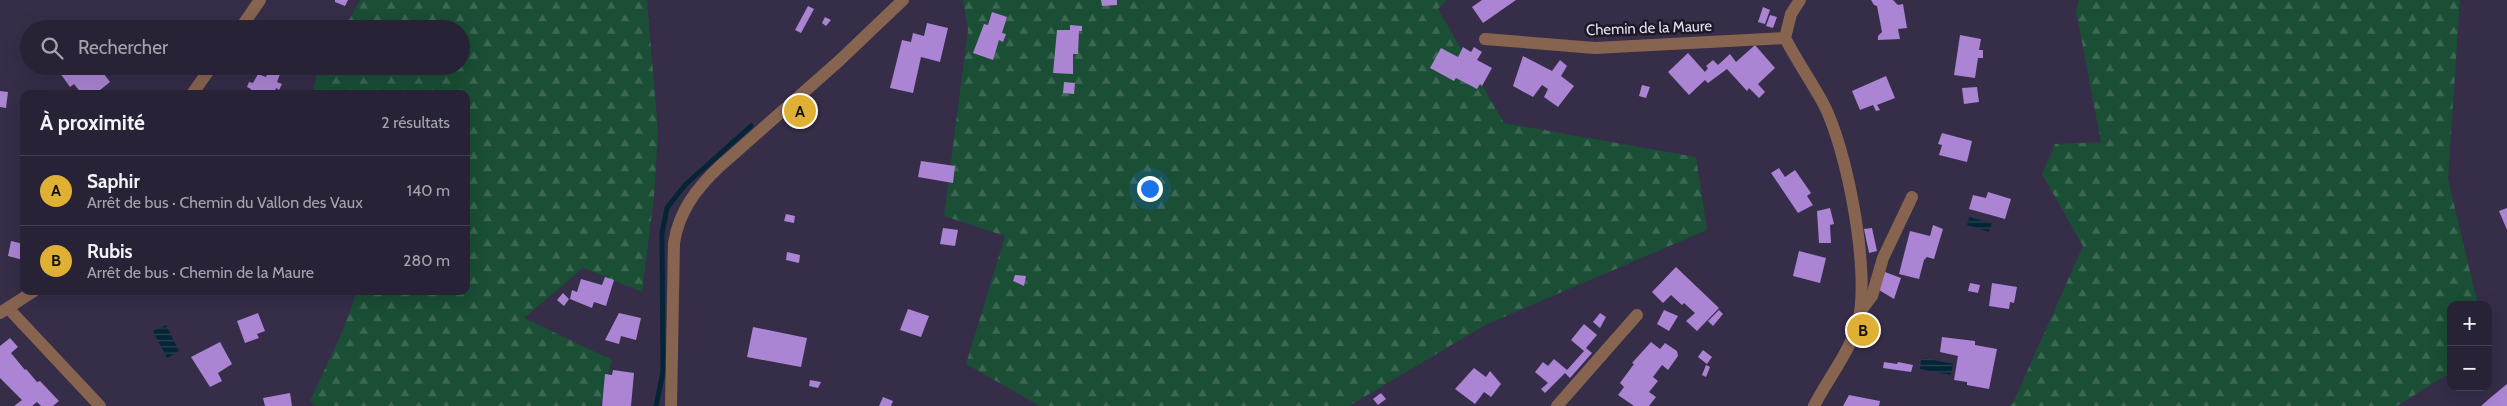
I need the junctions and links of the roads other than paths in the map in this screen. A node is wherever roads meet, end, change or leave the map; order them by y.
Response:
1 (260, 0) edge
2 (903, 0) edge
3 (1800, 0) edge
4 (246, 20) edge
5 (1785, 38) junction
6 (1485, 39) dead end
7 (206, 75) edge
8 (195, 90) edge
9 (1912, 197) dead end
10 (28, 295) edge
11 (4, 310) edge
12 (1860, 312) junction
13 (1637, 315) dead end
14 (100, 406) edge
15 (672, 406) edge
16 (1557, 406) edge
17 (1814, 406) edge

1 - 4 street
2 - 15 street
3 - 5 street
5 - 6 street, Chemin de la Maure
5 - 12 street
7 - 8 street
9 - 12 street
10 - 11 street
11 - 14 street
12 - 17 street
13 - 16 street

